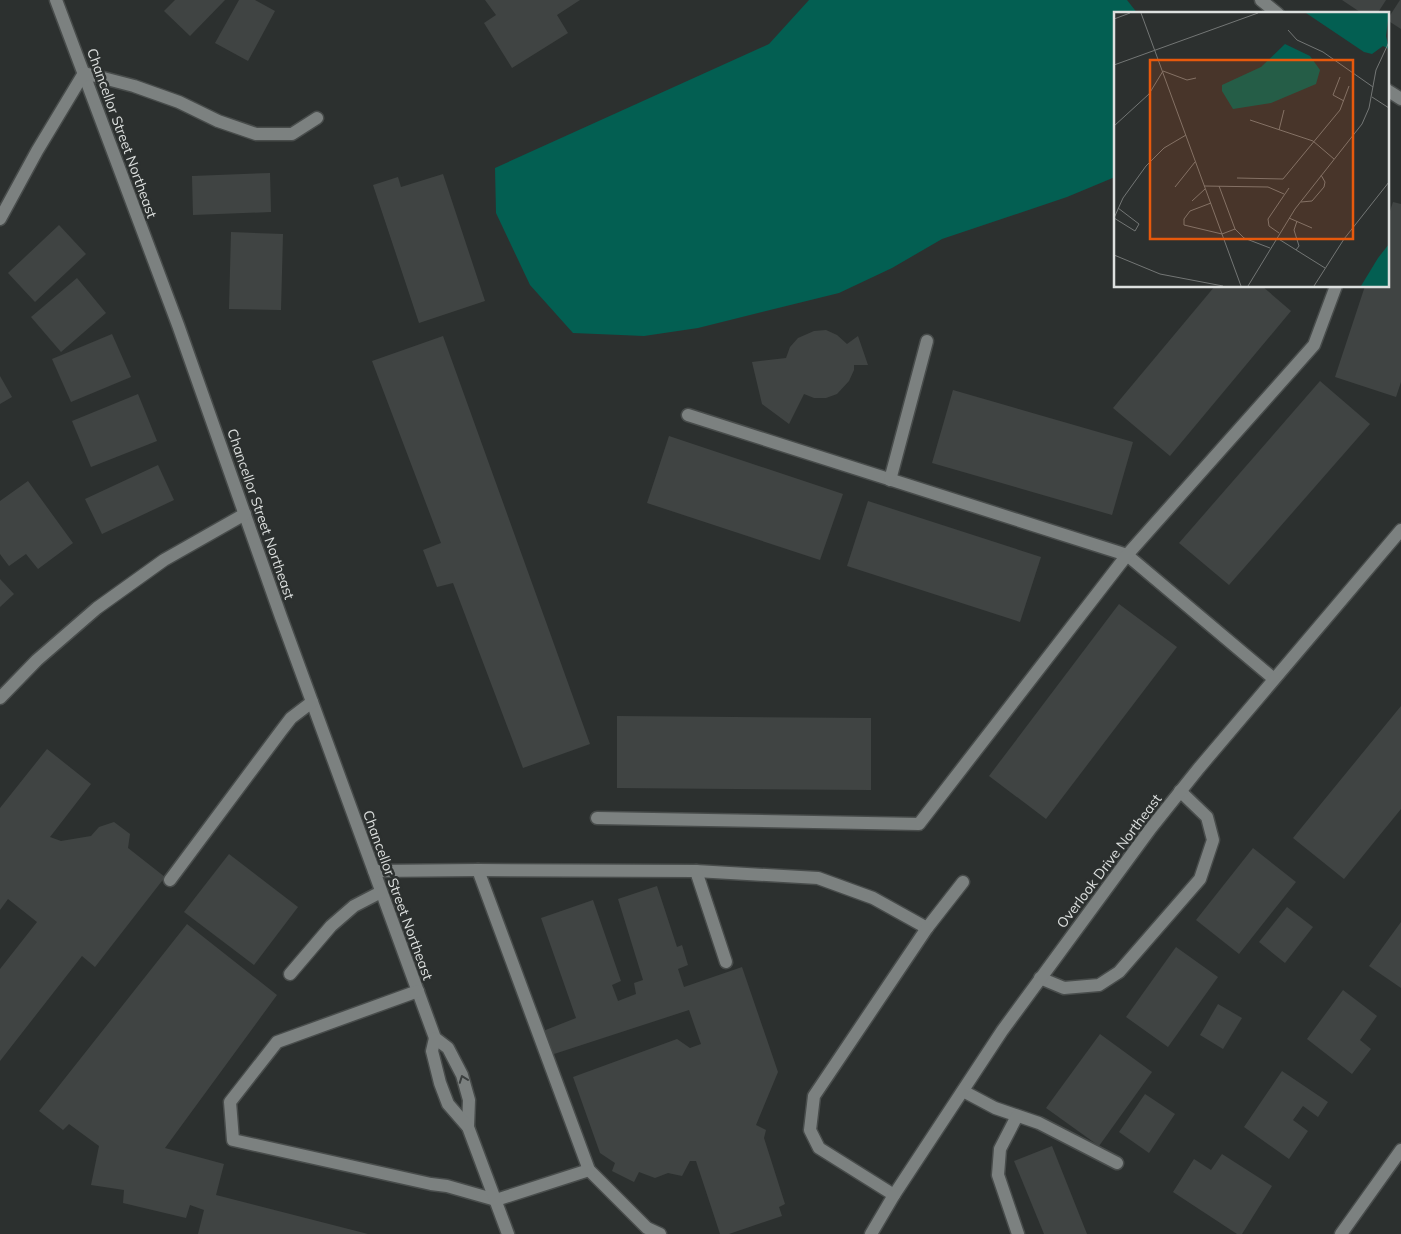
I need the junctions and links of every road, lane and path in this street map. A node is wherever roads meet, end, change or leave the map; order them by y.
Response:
1 (56, 0) edge
2 (1261, 0) edge
3 (1276, 12) edge
4 (84, 74) junction
5 (1388, 91) edge
6 (1401, 99) edge
7 (317, 118) dead end
8 (0, 218) edge
9 (1335, 288) edge
10 (927, 341) dead end
11 (688, 415) dead end
12 (890, 480) junction
13 (245, 514) junction
14 (1401, 530) edge
15 (1127, 555) junction
16 (1274, 679) junction
17 (0, 698) edge
18 (312, 702) junction
19 (1180, 791) junction
20 (597, 818) dead end
21 (478, 870) junction
22 (374, 871) junction
23 (696, 872) junction
24 (170, 880) dead end
25 (964, 882) dead end
26 (381, 892) junction
27 (927, 928) junction
28 (726, 962) dead end
29 (290, 974) dead end
30 (1040, 978) junction
31 (418, 991) junction
32 (435, 1038) junction
33 (963, 1091) junction
34 (1017, 1116) junction
35 (468, 1127) junction
36 (1401, 1150) edge
37 (1117, 1163) dead end
38 (589, 1170) junction
39 (894, 1195) junction
40 (496, 1200) junction
41 (876, 1232) edge
42 (508, 1234) edge
43 (660, 1234) edge
44 (1018, 1234) edge
45 (1341, 1234) edge

1 - 4 street, Chancellor Street Northeast
2 - 3 street
4 - 7 street
4 - 8 street
4 - 13 street, Chancellor Street Northeast
5 - 6 street
9 - 15 street
10 - 12 street
11 - 12 street
12 - 15 street
13 - 17 street
13 - 18 street, Chancellor Street Northeast
14 - 16 street, Overlook Drive Northeast
15 - 16 street
15 - 20 street
16 - 19 street, Overlook Drive Northeast
18 - 22 street, Chancellor Street Northeast
18 - 24 street
19 - 30 street, Overlook Drive Northeast
19 - 30 street
21 - 22 street
21 - 23 street
21 - 38 street
22 - 26 street, Chancellor Street Northeast
23 - 27 street
23 - 28 street
25 - 27 street
26 - 29 street
26 - 31 street, Chancellor Street Northeast
27 - 39 street
30 - 33 street, Overlook Drive Northeast
31 - 32 street, Chancellor Street Northeast
31 - 40 street
32 - 35 street, Chancellor Street Northeast
35 -> 32 street, Chancellor Street Northeast
33 - 34 street
33 - 39 street, Overlook Drive Northeast
34 - 37 street
34 - 44 street
35 - 40 street, Chancellor Street Northeast
36 - 45 street
38 - 40 street
38 - 43 street
39 - 41 street, Overlook Drive Northeast
40 - 42 street, Chancellor Street Northeast

